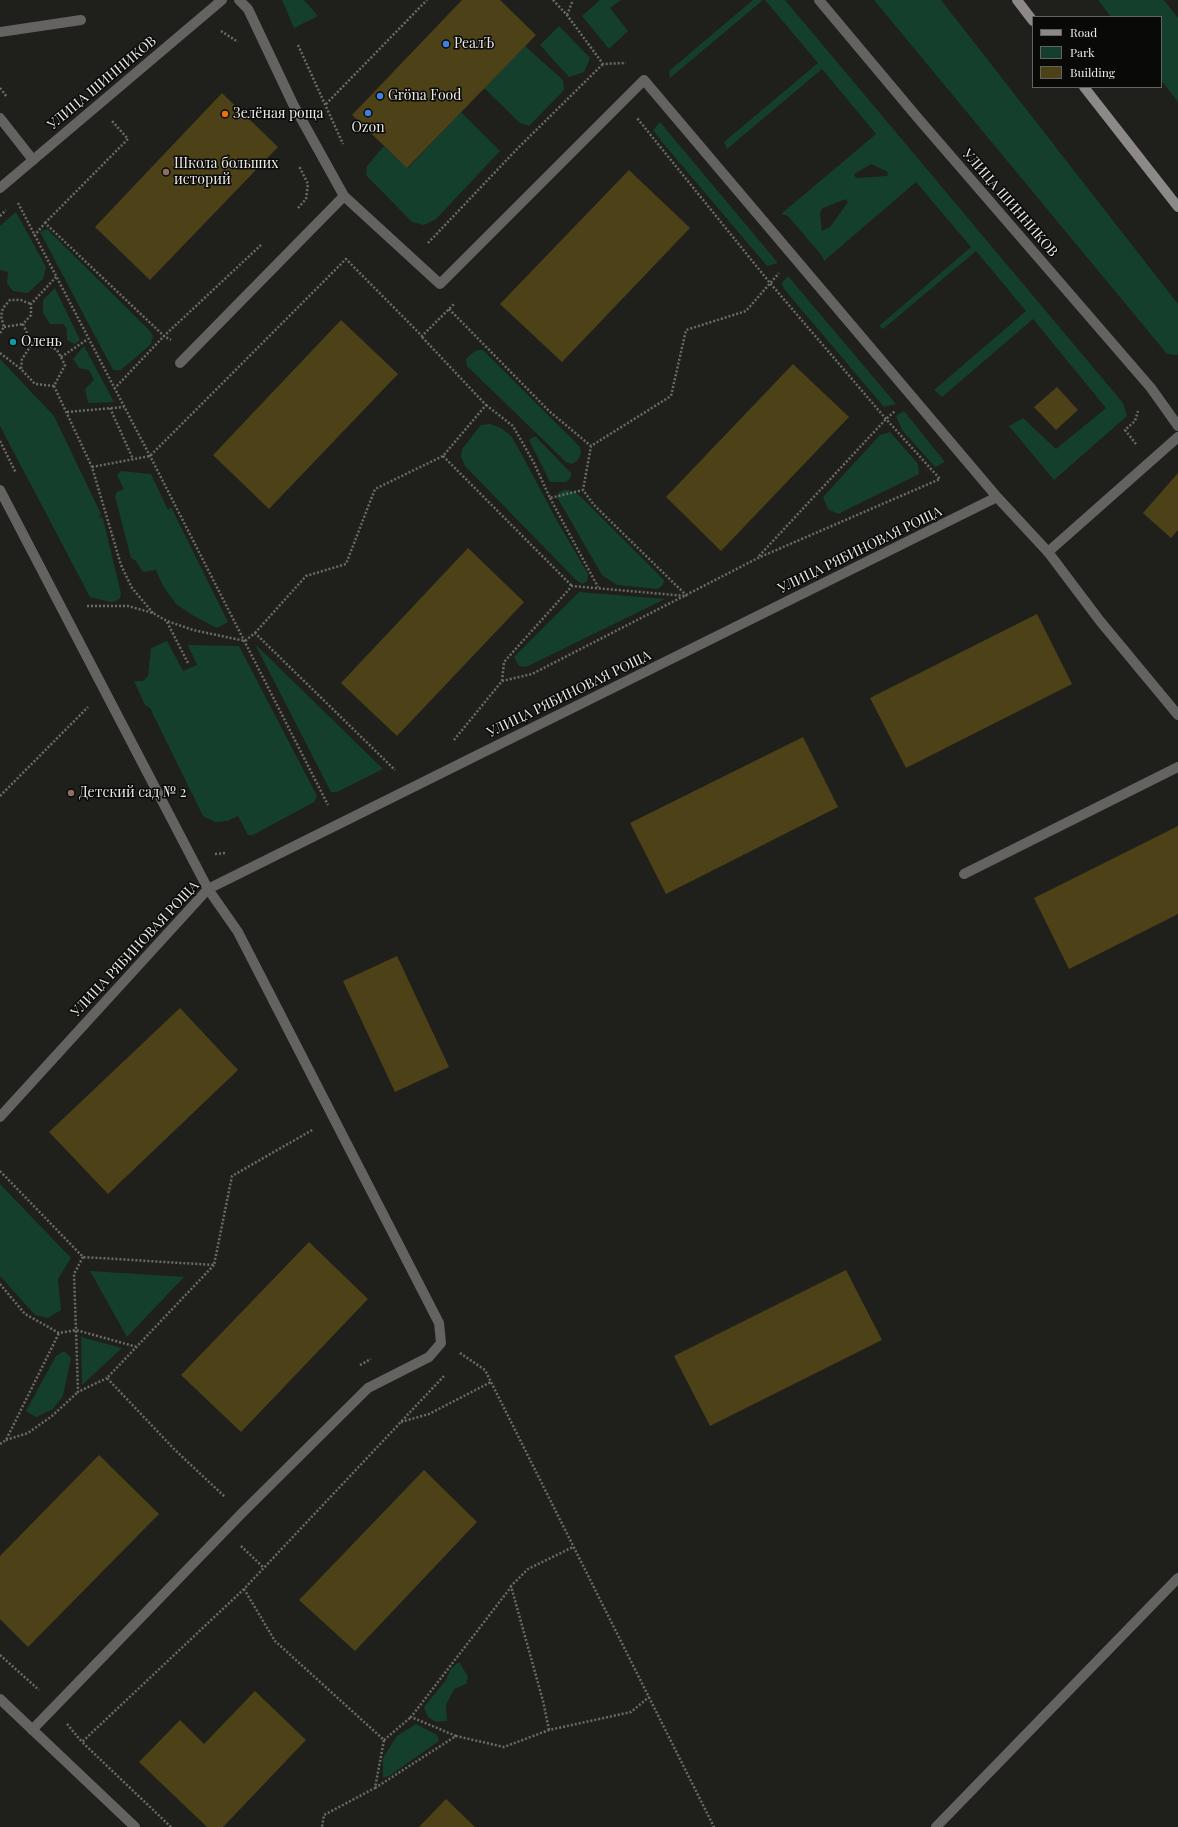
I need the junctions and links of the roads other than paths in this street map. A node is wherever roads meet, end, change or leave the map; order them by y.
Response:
1 (222, 0) edge
2 (239, 0) edge
3 (819, 0) edge
4 (1017, 0) edge
5 (81, 20) dead end
6 (1032, 20) edge
7 (0, 32) edge
8 (1085, 88) edge
9 (0, 118) edge
10 (33, 160) junction
11 (0, 188) edge
12 (344, 196) junction
13 (1178, 207) edge
14 (180, 363) dead end
15 (1178, 426) edge
16 (1178, 437) edge
17 (0, 490) edge
18 (997, 497) junction
19 (1048, 552) junction
20 (1178, 715) edge
21 (1178, 767) edge
22 (964, 874) dead end
23 (208, 889) junction
24 (0, 1117) edge
25 (1178, 1578) edge
26 (0, 1698) edge
27 (32, 1730) junction
28 (135, 1827) edge
29 (936, 1827) edge

1 - 10 street, УЛИЦА ШИННИКОВ
2 - 12 street
3 - 15 street, УЛИЦА ШИННИКОВ
4 - 6 main road
5 - 7 street
8 - 13 main road
9 - 10 street
10 - 11 street, УЛИЦА ШИННИКОВ
12 - 14 street
12 - 18 street
16 - 19 street
17 - 23 street
18 - 19 street
18 - 23 street, УЛИЦА РЯБИНОВАЯ РОЩА
19 - 20 street
21 - 22 street
23 - 24 street, УЛИЦА РЯБИНОВАЯ РОЩА
23 - 27 street
25 - 29 street
26 - 27 street
27 - 28 street

